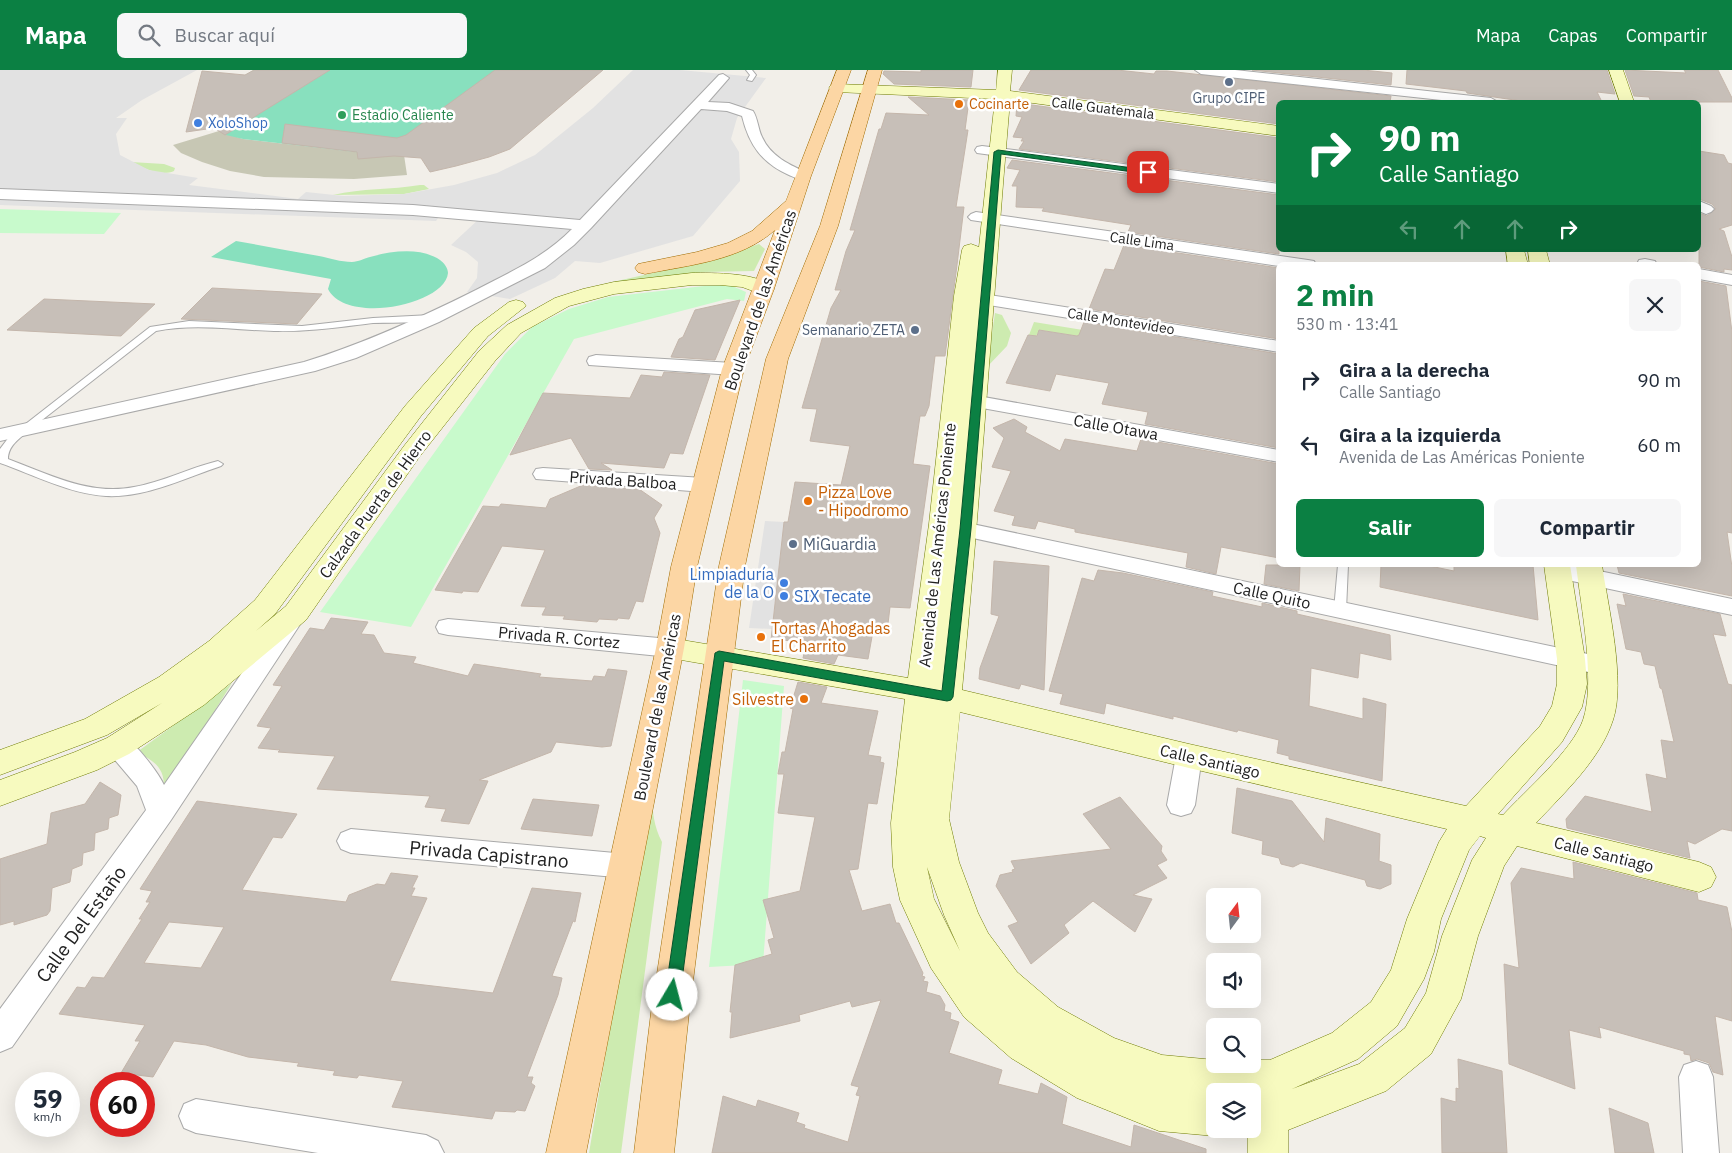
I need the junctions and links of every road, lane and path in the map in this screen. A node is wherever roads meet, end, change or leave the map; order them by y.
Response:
1 (749, 70) edge
2 (875, 70) edge
3 (993, 70) edge
4 (1005, 70) edge
5 (1201, 70) edge
6 (1603, 70) edge
7 (1616, 70) edge
8 (723, 78) dead end
9 (840, 79) edge
10 (750, 80) dead end
11 (869, 90) junction
12 (996, 95) junction
13 (1473, 100) edge
14 (1612, 100) edge
15 (1626, 100) edge
16 (699, 105) junction
17 (1276, 130) edge
18 (990, 151) junction
19 (803, 176) junction
20 (1276, 189) edge
21 (0, 194) edge
22 (794, 202) junction
23 (984, 218) junction
24 (585, 225) junction
25 (1287, 262) edge
26 (1701, 274) edge
27 (648, 275) junction
28 (1732, 280) edge
29 (764, 289) junction
30 (974, 298) junction
31 (433, 318) junction
32 (1276, 346) edge
33 (596, 362) dead end
34 (733, 369) junction
35 (965, 400) junction
36 (24, 429) junction
37 (0, 435) edge
38 (1276, 455) edge
39 (218, 464) dead end
40 (543, 474) dead end
41 (704, 485) junction
42 (352, 492) junction
43 (382, 494) junction
44 (942, 524) junction
45 (965, 529) junction
46 (1343, 567) edge
47 (1558, 568) edge
48 (1590, 571) edge
49 (1732, 607) edge
50 (1340, 610) junction
51 (296, 613) junction
52 (448, 627) dead end
53 (670, 648) junction
54 (719, 656) junction
55 (1586, 662) junction
56 (934, 694) junction
57 (107, 737) junction
58 (1189, 756) junction
59 (0, 763) edge
60 (0, 793) edge
61 (1181, 804) dead end
62 (161, 812) junction
63 (1472, 821) junction
64 (1509, 830) junction
65 (352, 842) dead end
66 (626, 866) junction
67 (1698, 877) dead end
68 (959, 950) junction
69 (1416, 952) junction
70 (1451, 967) junction
71 (0, 1036) edge
72 (1696, 1077) dead end
73 (1271, 1079) junction
74 (1206, 1115) edge
75 (196, 1116) dead end
76 (1267, 1138) edge
77 (426, 1153) edge
78 (566, 1153) edge
79 (654, 1153) edge
80 (1701, 1153) edge

1 - 10 lane
2 - 11 main road
3 - 12 street, Avenida de Las Américas Poniente
4 - 12 street, Avenida de Las Américas Poniente
5 - 13 street
6 - 14 street
7 - 15 street
8 - 16 street
9 - 11 street, Calle Guatemala
9 - 19 main road, Boulevard de las Américas
11 - 12 street, Calle Guatemala
11 - 54 main road
12 - 17 street, Calle Guatemala
12 - 18 street, Avenida de Las Américas Poniente
16 - 19 street
16 - 24 street
18 - 20 street
18 - 23 street, Avenida de Las Américas Poniente
19 - 22 main road, Boulevard de las Américas
21 - 24 street
22 - 27 main road
22 - 29 main road, Boulevard de las Américas
23 - 25 street, Calle Lima
23 - 30 street, Avenida de Las Américas Poniente
24 - 31 street
26 - 28 street
27 - 29 street, Calzada Puerta de Hierro
27 - 42 street, Calzada Puerta de Hierro
27 - 43 street, Calzada Puerta de Hierro
29 - 34 main road, Boulevard de las Américas
30 - 32 street, Calle Montevideo
30 - 35 street, Avenida de Las Américas Poniente
31 - 36 street
31 - 36 lane
33 - 34 street
34 - 41 main road, Boulevard de las Américas
35 - 38 street, Calle Otawa
35 - 44 street, Avenida de Las Américas Poniente
35 - 45 street, Avenida de Las Américas Poniente
36 - 37 street
36 - 39 lane
40 - 41 street, Privada Balboa
41 - 53 main road, Boulevard de las Américas
42 - 43 street
42 - 57 street, Calzada Puerta de Hierro
43 - 51 street, Calzada Puerta de Hierro
44 - 45 street, Calle Quito
44 - 56 street, Avenida de Las Américas Poniente
45 - 50 street, Calle Quito
45 - 56 street, Avenida de Las Américas Poniente
46 - 50 lane
47 - 48 street
47 - 55 street
48 - 49 street
48 - 55 street
50 - 55 street, Calle Quito
51 - 57 street, Calzada Puerta de Hierro
51 - 62 street, Calle Del Estaño
52 - 53 street, Privada R. Cortez
53 - 54 street, Calle Santiago
53 - 66 main road, Boulevard de las Américas
54 - 56 street, Calle Santiago
54 - 79 main road
55 - 63 street
55 - 64 street
56 - 58 street, Calle Santiago
56 - 68 street, Avenida de Las Américas Poniente
56 - 68 street, Avenida de Las Américas Poniente
57 - 59 street, Calzada Puerta de Hierro
57 - 60 street, Calzada Puerta de Hierro
57 - 62 street
58 - 61 street
58 - 63 street, Calle Santiago
62 - 71 street, Calle Del Estaño
63 - 64 street, Calle Santiago
63 - 69 street
64 - 67 street, Calle Santiago
64 - 70 street
65 - 66 street, Privada Capistrano
66 - 78 main road, Boulevard de las Américas
68 - 73 street, Avenida de Las Américas Poniente
68 - 74 street, Avenida de Las Américas Poniente
69 - 70 street
69 - 73 street
70 - 76 street
72 - 80 street
73 - 76 street
75 - 77 street

